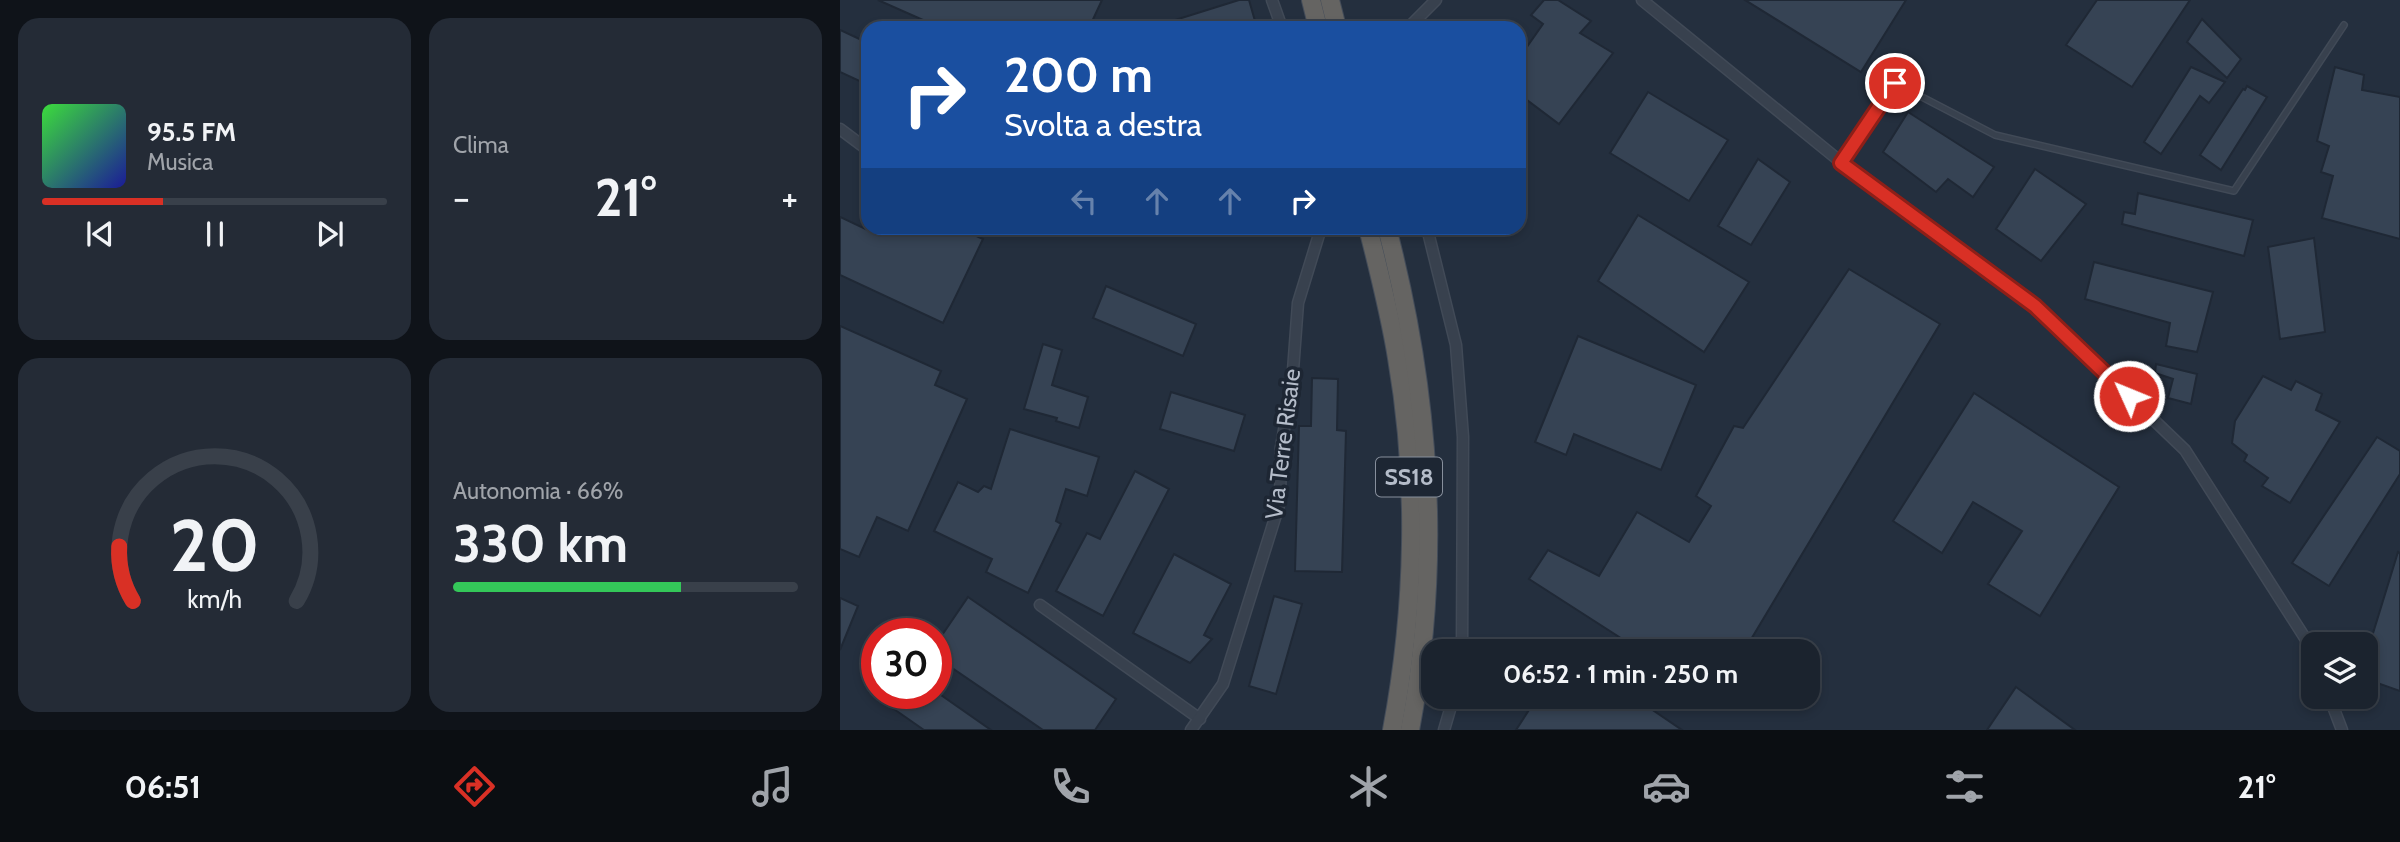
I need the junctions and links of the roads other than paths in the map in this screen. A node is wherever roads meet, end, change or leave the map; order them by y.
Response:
1 (1272, 0) edge
2 (1311, 0) edge
3 (1330, 0) edge
4 (1436, 0) edge
5 (1642, 0) edge
6 (1280, 21) edge
7 (1316, 21) edge
8 (1335, 21) edge
9 (1415, 21) edge
10 (2344, 25) dead end
11 (840, 129) edge
12 (861, 145) edge
13 (1841, 163) junction
14 (1319, 235) edge
15 (1370, 235) edge
16 (1389, 235) edge
17 (1429, 235) edge
18 (1040, 605) dead end
19 (2301, 632) edge
20 (1462, 639) edge
21 (1450, 709) edge
22 (2334, 709) edge
23 (1200, 719) junction
24 (1191, 730) edge
25 (1392, 730) edge
26 (1410, 730) edge
27 (1444, 730) edge
28 (2342, 730) edge

1 - 6 street
2 - 7 highway
3 - 8 highway
4 - 9 street
5 - 13 street
10 - 13 lane
11 - 12 street
13 - 19 street
14 - 23 street, Via Terre Risaie
15 - 25 highway, SS18
16 - 26 highway, SS18
17 - 20 street
18 - 23 street
21 - 27 street
22 - 28 street
23 - 24 street, Via Terre Risaie

